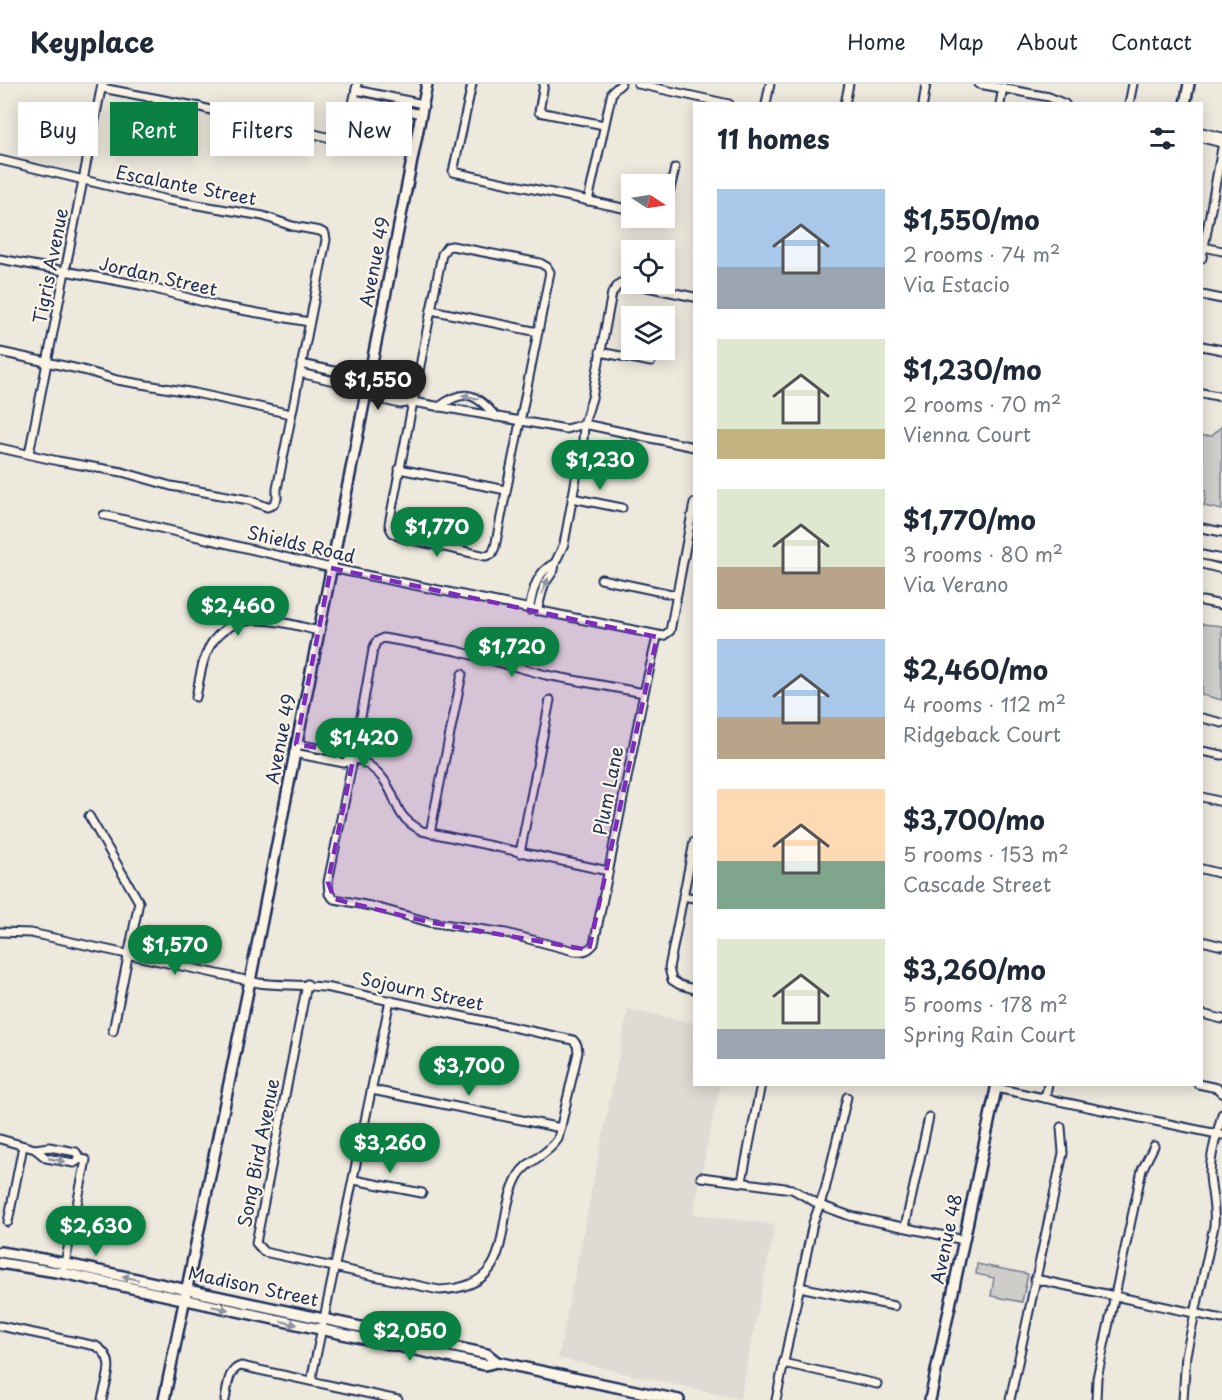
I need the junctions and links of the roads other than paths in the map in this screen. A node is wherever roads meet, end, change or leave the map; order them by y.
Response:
1 (427, 84) edge
2 (472, 84) edge
3 (544, 84) edge
4 (638, 84) edge
5 (770, 84) edge
6 (849, 84) edge
7 (927, 84) edge
8 (979, 84) edge
9 (1133, 84) edge
10 (1189, 84) edge
11 (619, 85) edge
12 (102, 86) edge
13 (1004, 86) edge
14 (357, 87) edge
15 (354, 99) junction
16 (720, 102) edge
17 (766, 102) edge
18 (845, 102) edge
19 (923, 102) edge
20 (1000, 102) edge
21 (1060, 102) edge
22 (1129, 102) edge
23 (1185, 102) edge
24 (422, 109) junction
25 (604, 125) junction
26 (1203, 132) edge
27 (1222, 137) edge
28 (1203, 138) edge
29 (1222, 143) edge
30 (1222, 148) edge
31 (0, 160) edge
32 (675, 168) dead end
33 (674, 174) edge
34 (83, 180) junction
35 (1213, 199) junction
36 (588, 201) junction
37 (1222, 201) edge
38 (621, 208) edge
39 (1204, 247) junction
40 (1222, 250) edge
41 (1203, 252) edge
42 (0, 259) edge
43 (65, 272) junction
44 (621, 284) edge
45 (675, 293) edge
46 (1203, 295) edge
47 (693, 297) edge
48 (1222, 299) edge
49 (431, 310) junction
50 (309, 322) junction
51 (538, 332) junction
52 (1203, 346) edge
53 (1222, 350) edge
54 (0, 352) edge
55 (600, 352) junction
56 (651, 362) dead end
57 (47, 363) junction
58 (302, 364) junction
59 (300, 373) junction
60 (367, 389) junction
61 (1203, 393) edge
62 (1222, 398) edge
63 (413, 402) junction
64 (439, 407) junction
65 (291, 414) junction
66 (496, 417) junction
67 (520, 421) junction
68 (584, 424) junction
69 (693, 447) edge
70 (0, 448) edge
71 (29, 454) junction
72 (399, 469) junction
73 (506, 490) junction
74 (572, 498) junction
75 (622, 508) dead end
76 (693, 508) edge
77 (104, 515) dead end
78 (1203, 528) edge
79 (1222, 532) edge
80 (1203, 555) edge
81 (1222, 559) edge
82 (555, 563) junction
83 (1203, 564) edge
84 (331, 568) junction
85 (1222, 568) edge
86 (601, 579) dead end
87 (676, 595) junction
88 (1203, 601) edge
89 (1222, 605) edge
90 (529, 610) junction
91 (537, 611) junction
92 (319, 631) junction
93 (657, 636) junction
94 (462, 674) dead end
95 (644, 693) junction
96 (196, 697) dead end
97 (550, 700) dead end
98 (1203, 718) edge
99 (1222, 723) edge
100 (295, 749) junction
101 (1203, 750) edge
102 (1222, 754) edge
103 (353, 759) junction
104 (1203, 797) edge
105 (1222, 802) edge
106 (89, 816) dead end
107 (430, 833) junction
108 (693, 847) edge
109 (520, 853) junction
110 (1203, 869) edge
111 (609, 871) junction
112 (1222, 874) edge
113 (683, 896) junction
114 (693, 898) edge
115 (0, 932) edge
116 (1203, 941) edge
117 (1222, 946) edge
118 (128, 953) junction
119 (250, 981) junction
120 (307, 984) junction
121 (693, 989) edge
122 (390, 1000) junction
123 (1203, 1014) edge
124 (1222, 1019) edge
125 (113, 1031) dead end
126 (1203, 1085) edge
127 (761, 1086) edge
128 (997, 1086) edge
129 (1048, 1086) edge
130 (372, 1090) junction
131 (1220, 1090) edge
132 (846, 1097) dead end
133 (1045, 1098) junction
134 (1222, 1114) edge
135 (929, 1116) dead end
136 (1061, 1126) dead end
137 (561, 1128) junction
138 (1219, 1134) edge
139 (0, 1139) edge
140 (23, 1146) junction
141 (1154, 1146) dead end
142 (35, 1149) junction
143 (83, 1160) junction
144 (701, 1177) dead end
145 (354, 1180) junction
146 (742, 1181) junction
147 (422, 1193) dead end
148 (820, 1205) junction
149 (9, 1222) dead end
150 (905, 1227) junction
151 (964, 1240) junction
152 (0, 1252) edge
153 (0, 1263) edge
154 (64, 1268) junction
155 (336, 1268) junction
156 (1035, 1279) junction
157 (798, 1287) junction
158 (188, 1290) junction
159 (1115, 1296) junction
160 (185, 1301) junction
161 (894, 1306) dead end
162 (1195, 1313) junction
163 (325, 1319) junction
164 (1222, 1319) edge
165 (0, 1326) edge
166 (323, 1330) junction
167 (497, 1362) junction
168 (783, 1364) junction
169 (311, 1381) junction
170 (877, 1384) dead end
171 (654, 1397) edge
172 (102, 1400) edge
173 (164, 1400) edge
174 (225, 1400) edge
175 (398, 1400) edge
176 (679, 1400) edge
177 (776, 1400) edge
178 (930, 1400) edge
179 (1010, 1400) edge
180 (1096, 1400) edge
181 (1183, 1400) edge

1 - 24 main road, Avenue 49
2 - 36 street
3 - 25 street
4 - 16 street
5 - 17 street
6 - 18 street
7 - 19 street
8 - 13 street
9 - 22 street
10 - 23 main road
11 - 25 street
12 - 15 street
12 - 34 street, Tigris Avenue
13 - 20 street
13 - 21 street
14 - 15 street
14 - 24 street
15 - 24 street
24 - 60 main road, Avenue 49
25 - 36 street
26 - 27 street
28 - 29 street
30 - 35 street
31 - 34 street, Escalante Street
32 - 33 street
34 - 43 street, Tigris Avenue
34 - 50 street, Escalante Street
35 - 37 street
35 - 39 street
36 - 38 street
39 - 40 street
39 - 41 street
42 - 43 street, Jordan Street
43 - 50 street, Jordan Street
43 - 57 street, Tigris Avenue
44 - 55 street
45 - 47 street
46 - 48 street
49 - 51 street
49 - 51 street
49 - 63 street
50 - 58 street
51 - 67 street
52 - 53 street
54 - 57 street
55 - 56 street
55 - 68 street
57 - 65 street
57 - 71 street, Tigris Avenue
58 - 59 street
58 - 60 street
59 - 60 street
59 - 65 street
60 - 63 street
60 - 84 main road, Avenue 49
61 - 62 street
63 - 64 street
63 - 72 street
64 - 66 street
66 -> 64 street
65 - 71 street
66 - 67 street
67 - 68 street
67 - 73 street
68 - 69 street
68 - 74 street
70 - 71 street
72 - 73 street
72 - 73 street
74 - 75 street
74 - 82 street
76 - 87 street
77 - 84 street, Shields Road
78 - 79 street
80 - 81 street
82 - 90 street
91 -> 82 street
83 - 85 street
84 - 90 street, Shields Road
84 - 92 main road, Avenue 49
86 - 87 street
87 - 93 street, Shields Road
88 - 89 street
90 - 91 street, Shields Road
91 - 93 street, Shields Road
92 - 96 street
92 - 100 main road, Avenue 49
93 - 95 street, Plum Lane
94 - 107 street
95 - 103 street
95 - 111 street, Plum Lane
97 - 109 street
98 - 99 street
100 - 103 street
100 - 119 main road, Avenue 49
101 - 102 street
103 - 107 street
103 - 111 street, Plum Lane
104 - 105 street
106 - 118 street
107 - 109 street
108 - 113 street
109 - 111 street
110 - 112 street
113 - 114 street
113 - 121 street
115 - 118 street, Sojourn Street
116 - 117 street
118 - 119 street, Sojourn Street
118 - 125 street
119 - 120 street, Sojourn Street
119 - 158 main road, Avenue 49
120 - 122 street, Sojourn Street
120 - 155 street, Song Bird Avenue
122 - 130 street
122 - 137 street, Sojourn Street
123 - 124 street
126 - 131 street
127 - 146 street
128 - 133 street
128 - 151 main road, Avenue 48
129 - 133 street
130 - 137 street
130 - 145 street
132 - 148 street
133 - 138 street
134 - 138 street
135 - 150 street
136 - 156 street
137 - 155 street
138 - 162 street
139 - 140 street
140 - 142 street
140 - 149 street
141 - 159 street
142 -> 143 street
142 - 143 street
143 - 154 street
144 - 146 street
145 - 147 street
145 - 155 street
146 - 148 street
148 - 150 street
148 - 157 street
150 - 151 street
151 - 178 main road, Avenue 48
152 - 154 main road, Madison Street
153 - 154 main road, Madison Street
158 -> 154 main road, Madison Street
154 - 160 main road, Madison Street
155 - 163 street
156 - 159 street
156 - 179 street
157 - 161 street
157 - 168 street
158 - 160 main road, Avenue 49
158 - 163 main road, Madison Street
159 - 162 street
159 - 180 street
160 -> 166 main road, Madison Street
160 - 173 main road, Avenue 49
162 - 164 street
162 - 181 street
163 - 166 street
163 - 167 main road, Madison Street
165 - 172 street
166 - 167 main road, Madison Street
166 - 169 street
167 - 171 main road, Madison Street
168 - 170 street
168 - 177 street
169 - 174 street
169 - 175 street
171 - 176 main road, Madison Street

